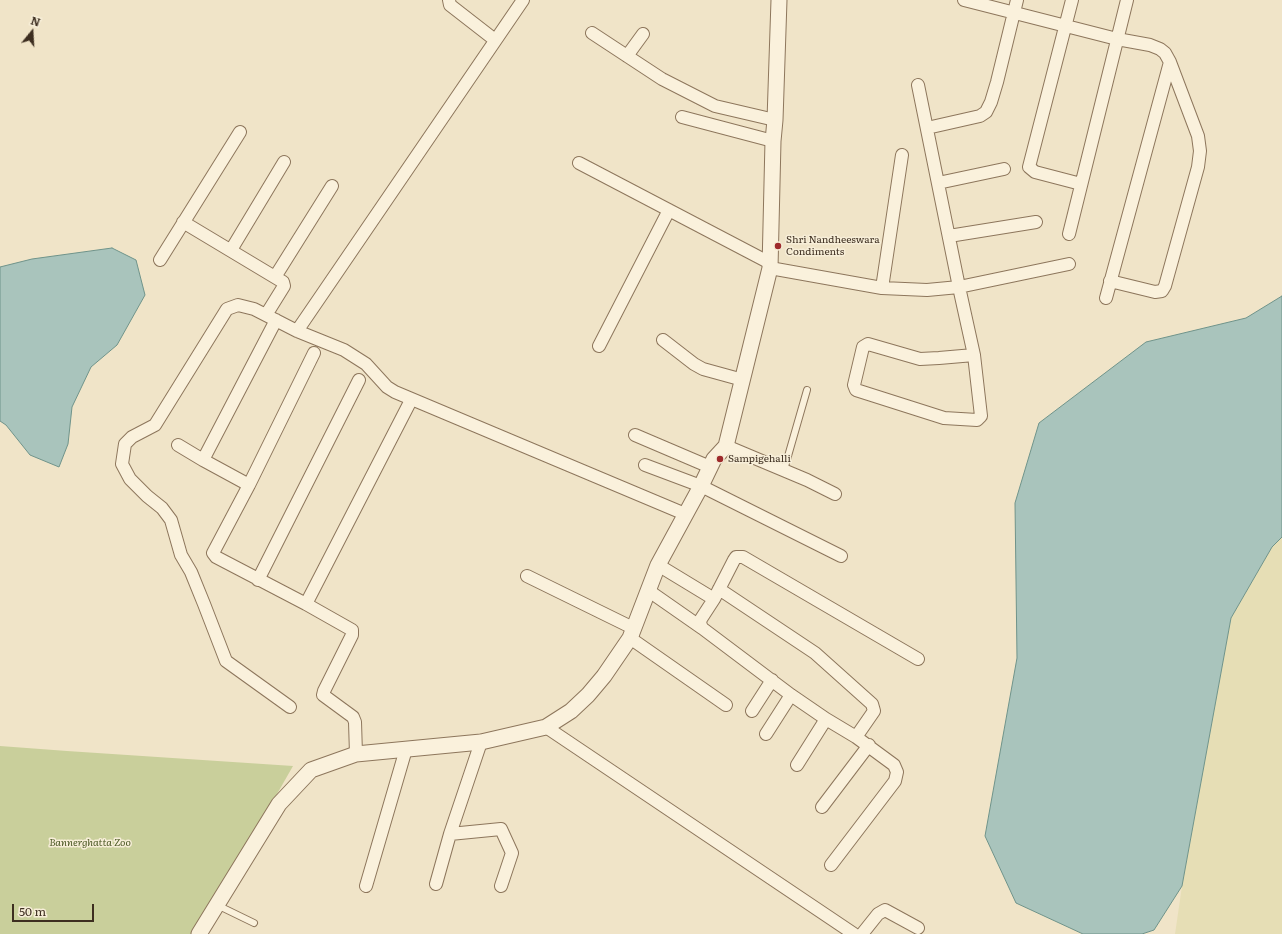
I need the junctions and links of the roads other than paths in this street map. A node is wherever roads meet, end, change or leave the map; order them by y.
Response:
1 (449, 0) edge
2 (523, 0) edge
3 (779, 0) edge
4 (964, 0) edge
5 (1017, 0) edge
6 (1072, 0) edge
7 (1127, 0) edge
8 (1014, 12) junction
9 (1066, 25) junction
10 (592, 33) dead end
11 (643, 34) dead end
12 (1117, 38) junction
13 (495, 40) junction
14 (627, 56) junction
15 (1170, 62) junction
16 (918, 85) dead end
17 (682, 117) dead end
18 (775, 120) junction
19 (927, 128) junction
20 (240, 132) dead end
21 (773, 141) junction
22 (902, 155) dead end
23 (284, 162) dead end
24 (579, 163) dead end
25 (1004, 169) dead end
26 (938, 183) junction
27 (1081, 184) junction
28 (332, 186) dead end
29 (669, 210) junction
30 (183, 222) junction
31 (1036, 222) dead end
32 (1069, 234) dead end
33 (949, 236) junction
34 (231, 250) junction
35 (160, 260) dead end
36 (1069, 264) dead end
37 (770, 265) junction
38 (275, 277) junction
39 (1110, 282) junction
40 (959, 287) junction
41 (882, 288) junction
42 (1106, 298) dead end
43 (271, 318) junction
44 (297, 331) junction
45 (663, 340) dead end
46 (599, 346) dead end
47 (314, 353) dead end
48 (974, 355) junction
49 (359, 380) dead end
50 (743, 380) junction
51 (807, 390) dead end
52 (410, 404) dead end
53 (635, 435) dead end
54 (178, 445) dead end
55 (726, 446) junction
56 (203, 460) junction
57 (645, 465) dead end
58 (710, 467) junction
59 (784, 470) junction
60 (249, 485) junction
61 (701, 486) junction
62 (835, 494) dead end
63 (685, 514) junction
64 (841, 556) dead end
65 (658, 565) junction
66 (527, 576) dead end
67 (258, 580) junction
68 (649, 592) junction
69 (717, 594) junction
70 (306, 604) junction
71 (702, 628) junction
72 (632, 633) junction
73 (918, 659) dead end
74 (772, 680) junction
75 (791, 695) junction
76 (726, 704) dead end
77 (290, 707) dead end
78 (752, 711) dead end
79 (826, 718) junction
80 (546, 727) junction
81 (766, 734) dead end
82 (856, 737) junction
83 (480, 742) junction
84 (869, 745) junction
85 (406, 749) junction
86 (356, 754) junction
87 (797, 765) dead end
88 (822, 806) dead end
89 (450, 834) junction
90 (831, 865) dead end
91 (436, 884) dead end
92 (366, 886) dead end
93 (501, 886) dead end
94 (217, 905) junction
95 (254, 923) dead end
96 (918, 928) dead end
97 (199, 934) edge
98 (854, 934) edge
99 (862, 934) edge

1 - 13 street
2 - 13 street
3 - 18 street
4 - 8 street
5 - 8 street
6 - 9 street
7 - 12 street
8 - 9 street
8 - 19 street
9 - 12 street
9 - 27 street
10 - 14 street
11 - 14 street
12 - 15 street
12 - 27 street
13 - 44 street
14 - 18 street
15 - 39 street
15 - 39 street
16 - 19 street
17 - 21 street
18 - 21 street
19 - 26 street
20 - 30 street
21 - 37 street
22 - 41 street
23 - 34 street
24 - 29 street
25 - 26 street
26 - 33 street
27 - 32 street
28 - 38 street
29 - 37 street
29 - 46 street
30 - 34 street
30 - 35 street
31 - 33 street
33 - 40 street
34 - 38 street
36 - 40 street
37 - 41 street
37 - 50 street
38 - 43 street
39 - 42 street
40 - 41 street
40 - 48 street
43 - 44 street
43 - 56 street
43 - 77 street
44 - 63 street
45 - 50 street
47 - 60 street
48 - 48 street
49 - 67 street
50 - 55 street
51 - 59 lane
52 - 70 street
53 - 58 street
54 - 56 street
55 - 58 street
55 - 59 street
56 - 60 street
57 - 61 street
58 - 61 street
59 - 62 street
60 - 67 street
61 - 63 street
61 - 64 street
63 - 65 street
65 - 68 street
65 - 69 street
66 - 72 street
67 - 70 street
68 - 71 street
68 - 72 street
69 - 71 street
69 - 73 street
69 - 82 street
70 - 86 street
71 - 74 street
72 - 76 street
72 - 80 street
74 - 75 street
74 - 78 street
75 - 79 street
75 - 81 street
79 - 82 street
79 - 87 street
80 - 83 street
80 - 98 street
82 - 84 street
83 - 85 street
83 - 89 street
84 - 88 street
84 - 90 street
85 - 86 street
85 - 92 street
86 - 94 street
89 - 91 street
89 - 93 street
94 - 95 lane
94 - 97 street
96 - 99 street

